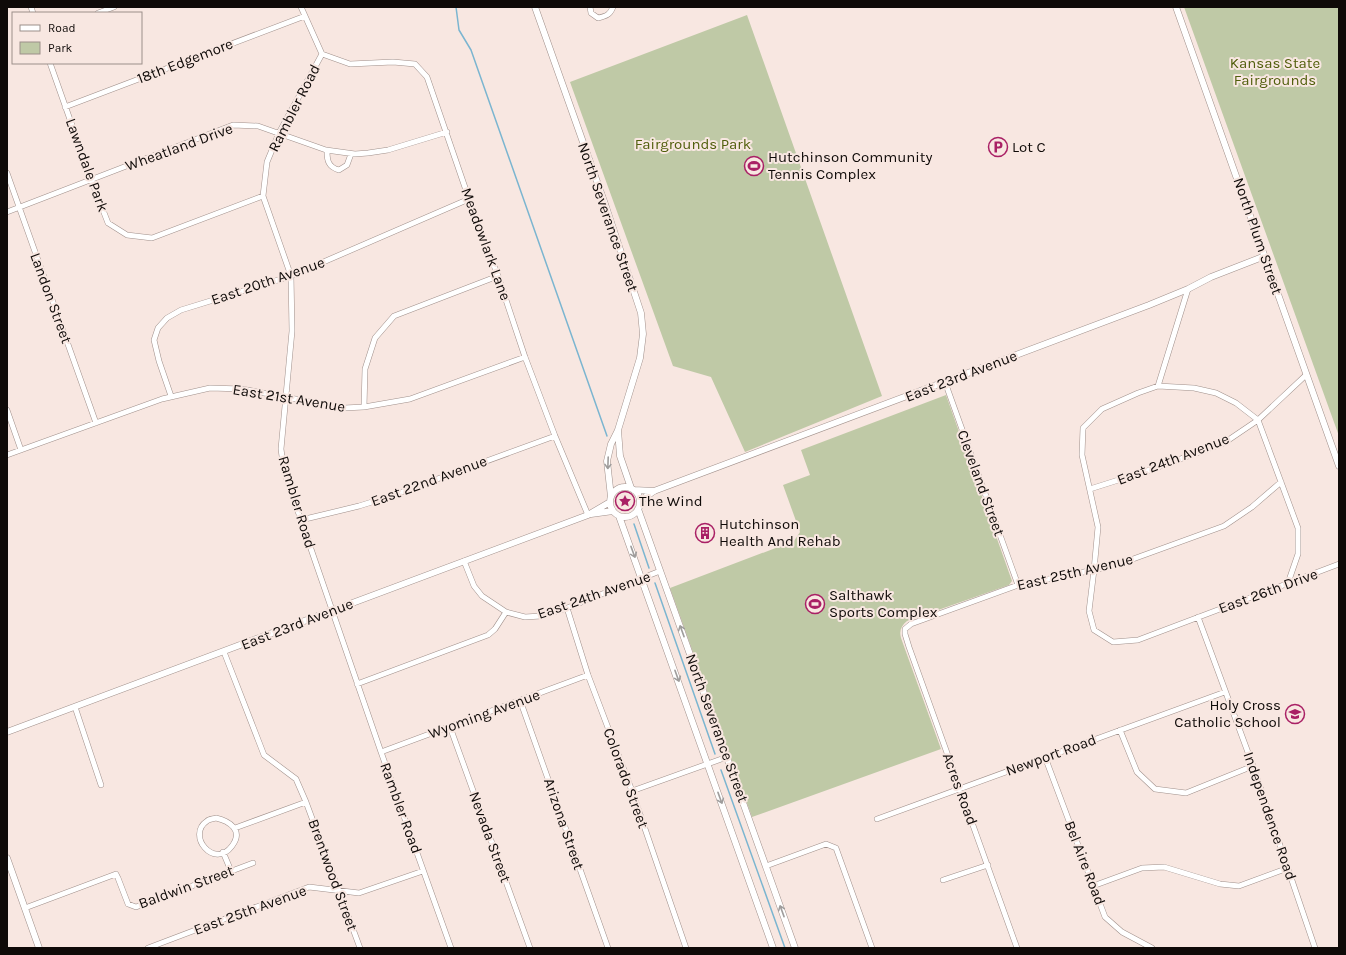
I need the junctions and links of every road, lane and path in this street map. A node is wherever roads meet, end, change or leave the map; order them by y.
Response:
1 (114, 7) edge
2 (302, 7) edge
3 (535, 7) edge
4 (590, 7) edge
5 (613, 7) edge
6 (1176, 7) edge
7 (101, 12) edge
8 (304, 16) junction
9 (322, 54) junction
10 (50, 64) edge
11 (66, 107) junction
12 (447, 132) junction
13 (279, 133) junction
14 (327, 150) junction
15 (351, 154) junction
16 (7, 173) edge
17 (91, 179) junction
18 (263, 196) junction
19 (469, 199) junction
20 (19, 208) junction
21 (7, 212) edge
22 (1265, 256) junction
23 (291, 276) junction
24 (498, 276) junction
25 (1188, 289) junction
26 (525, 357) junction
27 (1306, 375) junction
28 (944, 382) junction
29 (1158, 386) junction
30 (171, 396) junction
31 (286, 397) junction
32 (364, 407) junction
33 (7, 410) edge
34 (1258, 420) junction
35 (96, 423) junction
36 (618, 430) junction
37 (555, 436) junction
38 (21, 450) junction
39 (7, 455) edge
40 (1339, 466) edge
41 (1281, 482) junction
42 (632, 489) junction
43 (1090, 489) junction
44 (654, 491) junction
45 (611, 499) junction
46 (640, 501) junction
47 (638, 509) junction
48 (614, 512) junction
49 (588, 515) junction
50 (619, 516) junction
51 (301, 520) junction
52 (464, 561) junction
53 (1339, 564) edge
54 (1094, 570) junction
55 (660, 571) junction
56 (642, 578) junction
57 (1288, 583) junction
58 (1018, 585) junction
59 (567, 608) junction
60 (332, 610) junction
61 (506, 612) junction
62 (1198, 617) junction
63 (905, 629) joint
64 (224, 652) junction
65 (588, 675) junction
66 (357, 684) junction
67 (1225, 692) junction
68 (520, 700) junction
69 (75, 707) junction
70 (450, 727) junction
71 (1120, 730) junction
72 (7, 732) edge
73 (381, 752) junction
74 (1045, 756) junction
75 (727, 757) junction
76 (708, 764) junction
77 (1253, 766) junction
78 (101, 785) dead end
79 (959, 788) junction
80 (632, 791) junction
81 (306, 802) junction
82 (877, 819) dead end
83 (235, 828) junction
84 (223, 852) junction
85 (7, 858) edge
86 (253, 863) dead end
87 (988, 865) junction
88 (766, 866) junction
89 (1288, 868) junction
90 (231, 871) junction
91 (423, 871) junction
92 (943, 880) dead end
93 (1093, 886) junction
94 (340, 892) junction
95 (25, 908) junction
96 (39, 948) edge
97 (148, 948) edge
98 (360, 948) edge
99 (451, 948) edge
100 (530, 948) edge
101 (608, 948) edge
102 (686, 948) edge
103 (773, 948) edge
104 (795, 948) edge
105 (872, 948) edge
106 (1018, 948) edge
107 (1152, 948) edge
108 (1315, 948) edge

1 - 7 street
2 - 8 street, Rambler Road
3 - 36 street, North Severance Street
4 - 5 street
6 - 22 street, North Plum Street
8 - 9 street, Rambler Road
8 - 11 street, 18th Edgemore
9 - 12 street, Meadowlark Lane
9 - 13 street, Rambler Road
10 - 11 street, Lawndale Park
11 - 17 street, Lawndale Park
12 - 15 street, Wheatland Drive
12 - 19 street, Meadowlark Lane
13 - 14 street, Wheatland Drive
13 - 17 street, Wheatland Drive
13 - 18 street, Rambler Road
14 - 15 street, Wheatland Drive
14 - 15 street
16 - 20 street, Landon Street
17 - 18 street, Lawndale Park
17 - 20 street, Wheatland Drive
18 - 23 street, Rambler Road
19 - 23 street, East 20th Avenue
19 - 24 street, Meadowlark Lane
20 - 21 street, Wheatland Drive
20 - 35 street, Landon Street
22 - 25 street, East 23rd Avenue
22 - 27 street, North Plum Street
23 - 30 street, East 20th Avenue
23 - 31 street, Rambler Road
24 - 26 street, Meadowlark Lane
24 - 32 street
25 - 28 street, East 23rd Avenue
25 - 29 street
26 - 32 street, East 21st Avenue
26 - 37 street, Meadowlark Lane
27 - 34 street, East 24th Avenue
27 - 40 street, North Plum Street
28 - 44 street, East 23rd Avenue
28 - 58 street, Cleveland Street
29 - 34 street, East 26th Drive
29 - 43 street, East 26th Drive
30 - 31 street, East 21st Avenue
30 - 35 street, East 21st Avenue
31 - 32 street, East 21st Avenue
31 - 51 street, Rambler Road
33 - 38 street
34 - 41 street
34 - 43 street, East 24th Avenue
35 - 38 street, East 21st Avenue
36 - 42 street, North Severance Street
36 -> 45 street, North Severance Street
37 - 49 street, Meadowlark Lane
37 - 51 street, East 22nd Avenue
38 - 39 street, East 21st Avenue
41 - 54 street, East 25th Avenue
41 - 57 street
42 - 44 street, East 23rd Avenue
42 - 45 street
42 - 46 street
43 - 54 street, East 26th Drive
44 - 46 street, East 23rd Avenue
45 - 48 street
45 - 49 street, East 23rd Avenue
46 - 47 street
47 - 50 street
47 - 55 street, North Severance Street
48 - 49 street, East 23rd Avenue
48 - 50 street
49 - 52 street, East 23rd Avenue
50 -> 56 street, North Severance Street
51 - 60 street, Rambler Road
52 - 60 street, East 23rd Avenue
52 - 61 street
53 - 57 street, East 26th Drive
54 - 58 street, East 25th Avenue
54 - 62 street, East 26th Drive
55 - 56 street, East 24th Avenue
75 -> 55 street, North Severance Street
56 - 59 street, East 24th Avenue
56 -> 76 street, North Severance Street
57 - 62 street, East 26th Drive
58 - 63 street, East 25th Avenue
59 - 61 street, East 24th Avenue
59 - 65 street, Colorado Street
60 - 64 street, East 23rd Avenue
60 - 66 street, Rambler Road
61 - 66 street
62 - 67 street, Independence Road
63 - 79 street, Acres Road
64 - 69 street, East 23rd Avenue
64 - 81 street, Brentwood Street
65 - 68 street, Wyoming Avenue
65 - 80 street, Colorado Street
66 - 73 street, Rambler Road
67 - 71 street, Newport Road
67 - 77 street, Independence Road
68 - 70 street, Wyoming Avenue
68 - 101 street, Arizona Street
69 - 72 street, East 23rd Avenue
69 - 78 street
70 - 73 street, Wyoming Avenue
70 - 100 street, Nevada Street
71 - 74 street, Newport Road
71 - 77 street
73 - 91 street, Rambler Road
74 - 79 street, Newport Road
74 - 93 street, Bel Aire Road
75 - 76 street
75 - 88 street, North Severance Street
76 - 80 street
76 -> 103 street, North Severance Street
77 - 89 street, Independence Road
79 - 82 street, Newport Road
79 - 87 street, Acres Road
80 - 102 street, Colorado Street
81 - 83 street, Brentwood Street
81 - 94 street, Brentwood Street
83 - 84 street
83 - 84 street
84 - 90 street
85 - 95 street
86 - 90 street, Baldwin Street
87 - 92 street
87 - 106 street, Acres Road
104 -> 88 street, North Severance Street
88 - 105 street
89 - 93 street
89 - 108 street, Independence Road
90 - 95 street, Baldwin Street
91 - 94 street, East 25th Avenue
91 - 99 street, Rambler Road
93 - 107 street, Bel Aire Road
94 - 97 street, East 25th Avenue
94 - 98 street, Brentwood Street
95 - 96 street

